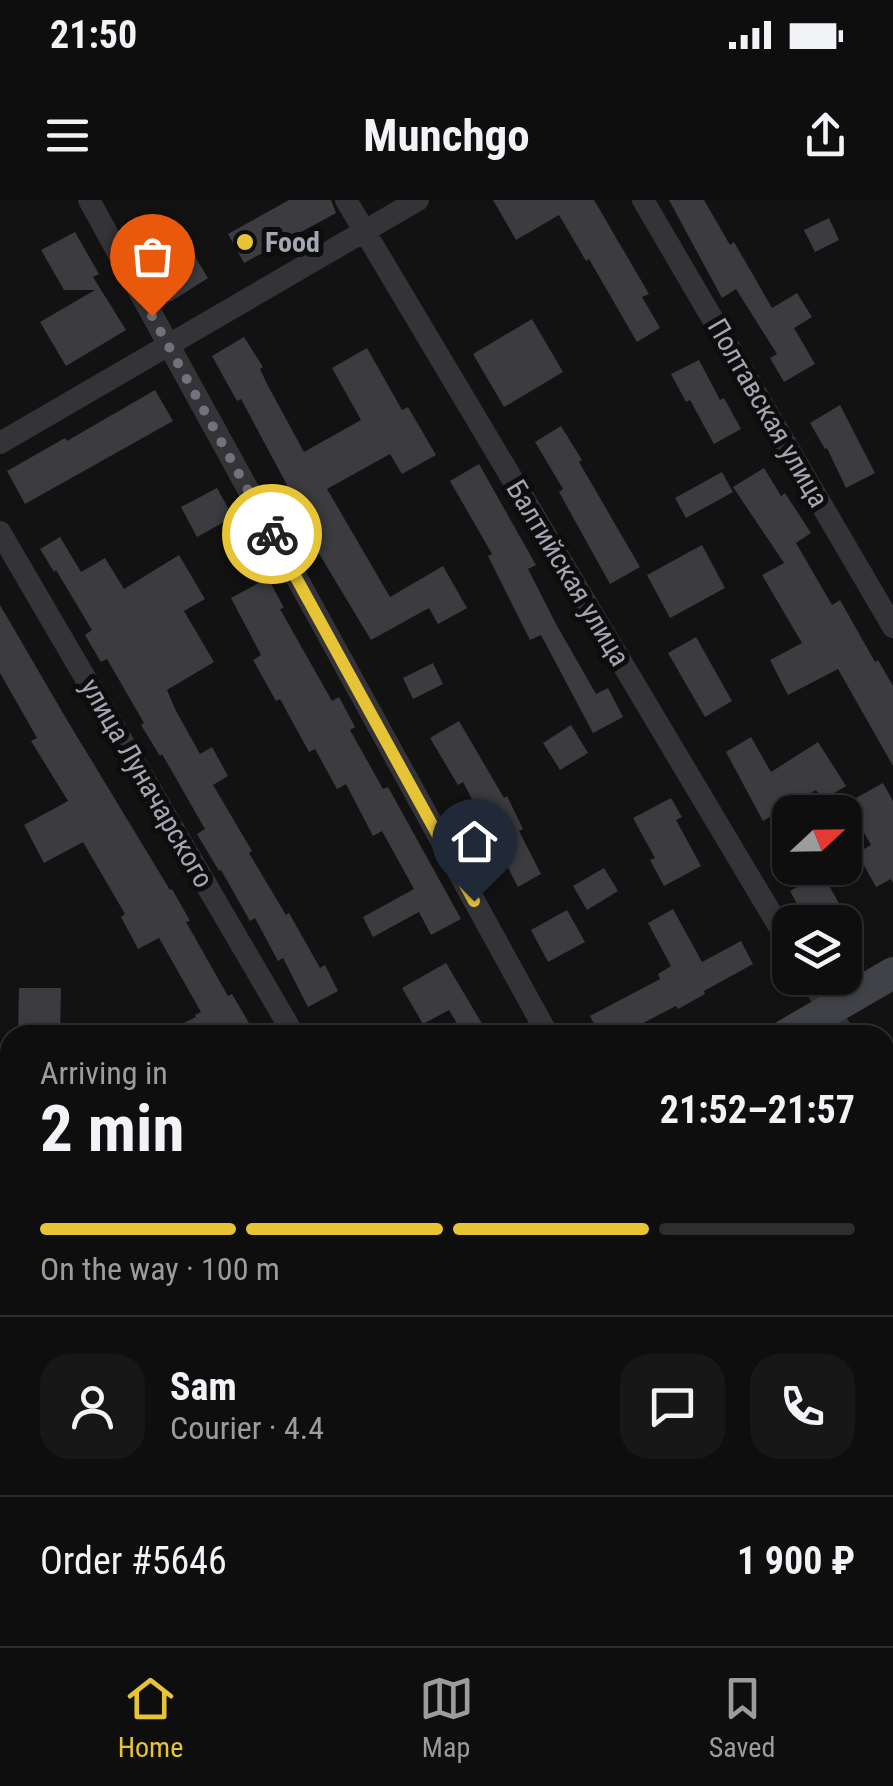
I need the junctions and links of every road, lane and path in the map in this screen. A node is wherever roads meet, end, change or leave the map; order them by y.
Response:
1 (89, 200) edge
2 (346, 200) edge
3 (418, 200) edge
4 (643, 200) edge
5 (364, 231) junction
6 (168, 346) junction
7 (0, 443) edge
8 (0, 532) edge
9 (893, 627) edge
10 (772, 915) edge
11 (893, 972) edge
12 (820, 995) edge
13 (836, 1023) edge
14 (288, 1025) edge
15 (542, 1025) edge

1 - 6 street
2 - 5 street, Балтийская улица
3 - 5 street
4 - 9 street, Полтавская улица
5 - 6 street
5 - 10 street, Балтийская улица
6 - 7 street
6 - 15 street
8 - 14 street, улица Луначарского
11 - 13 street
12 - 13 street

